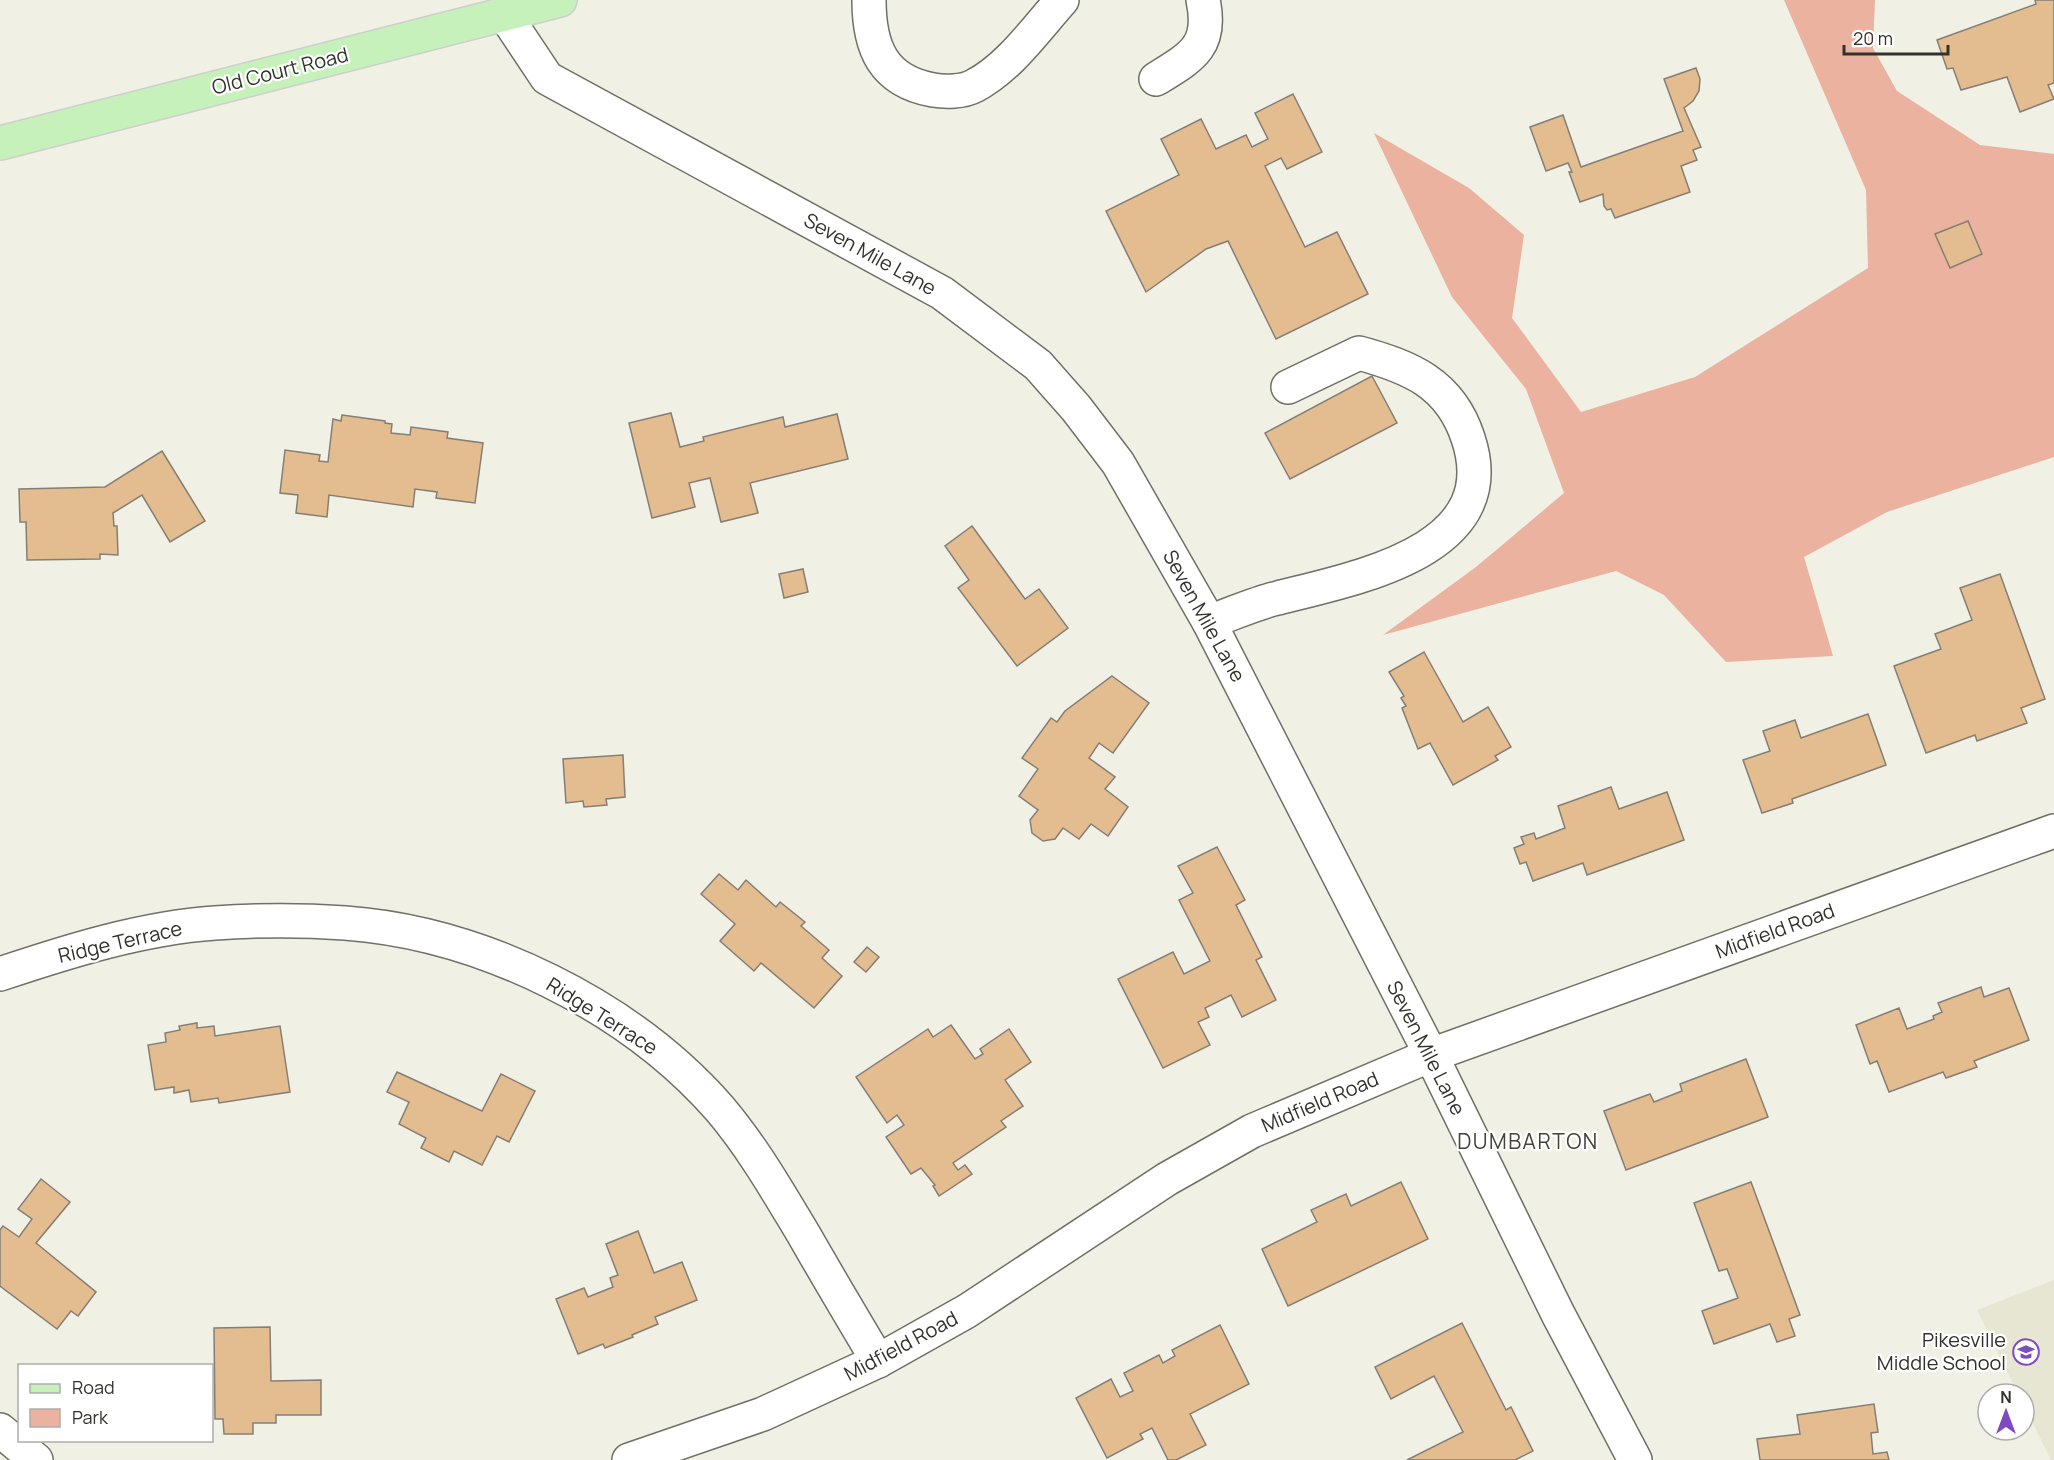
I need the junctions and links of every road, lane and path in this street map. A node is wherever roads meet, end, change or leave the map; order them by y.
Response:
1 (560, 0) edge
2 (869, 0) edge
3 (1062, 0) edge
4 (1203, 0) edge
5 (505, 15) junction
6 (1156, 79) dead end
7 (0, 143) edge
8 (1288, 387) dead end
9 (1209, 622) junction
10 (2054, 831) edge
11 (0, 974) edge
12 (1431, 1055) junction
13 (878, 1361) junction
14 (0, 1430) edge
15 (36, 1460) edge
16 (628, 1460) edge
17 (1635, 1460) edge

1 - 5 main road, Old Court Road
2 - 3 street
4 - 6 street
5 - 7 main road, Old Court Road
5 - 9 street, Seven Mile Lane
8 - 9 street
9 - 12 street, Seven Mile Lane
10 - 12 street, Midfield Road
11 - 13 street, Ridge Terrace
12 - 13 street, Midfield Road
12 - 17 street, Seven Mile Lane
13 - 16 street, Midfield Road
14 - 15 street

